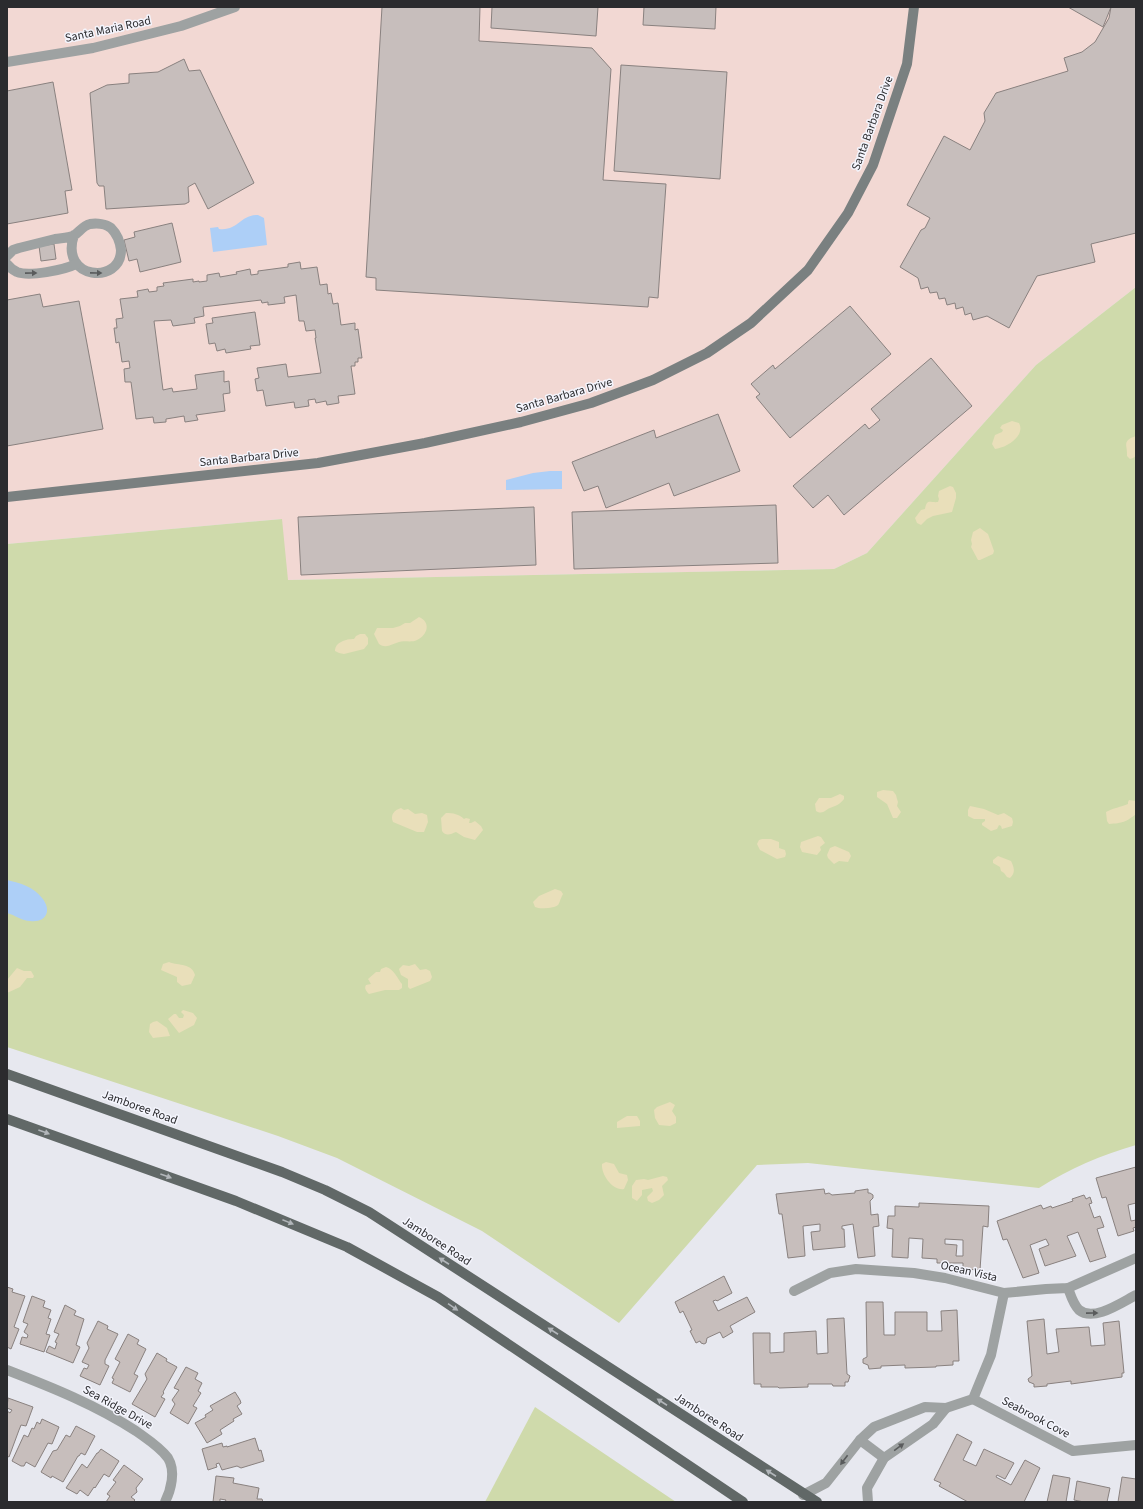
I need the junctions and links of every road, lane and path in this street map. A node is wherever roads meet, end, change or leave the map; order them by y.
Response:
1 (235, 7) edge
2 (914, 7) edge
3 (7, 62) edge
4 (74, 235) junction
5 (7, 256) edge
6 (7, 264) edge
7 (76, 264) junction
8 (7, 497) edge
9 (7, 1074) edge
10 (7, 1119) edge
11 (1136, 1258) edge
12 (1068, 1288) junction
13 (794, 1291) dead end
14 (1004, 1293) junction
15 (1136, 1295) edge
16 (7, 1370) edge
17 (973, 1399) junction
18 (946, 1408) junction
19 (860, 1440) junction
20 (1136, 1445) edge
21 (884, 1458) junction
22 (803, 1494) junction
23 (165, 1502) edge
24 (743, 1502) edge
25 (817, 1502) edge
26 (868, 1502) edge

1 - 3 street, Santa Maria Road
2 - 8 main road, Santa Barbara Drive
4 - 5 street
4 - 7 street
7 -> 4 street
6 -> 7 street
22 -> 9 main road, Jamboree Road
10 -> 24 main road
11 - 12 street, Ocean Vista
12 - 14 street, Ocean Vista
12 -> 15 street
13 - 14 street, Ocean Vista
14 - 17 street
16 - 23 street, Sea Ridge Drive
17 - 18 street
17 - 20 street, Seabrook Cove
18 - 19 street
21 -> 18 street
19 - 21 street
19 -> 22 street
21 - 26 street
22 - 25 main road, Jamboree Road

